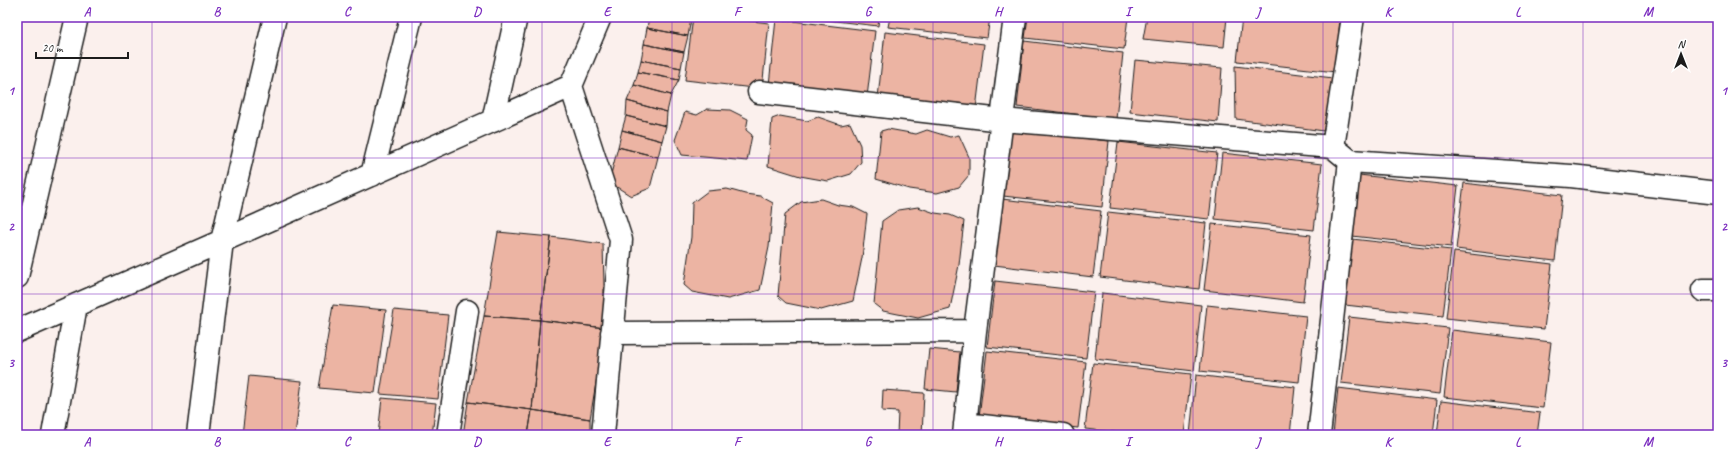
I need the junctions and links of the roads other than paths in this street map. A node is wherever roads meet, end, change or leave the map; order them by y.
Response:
1 (77, 17) edge
2 (275, 17) edge
3 (411, 17) edge
4 (516, 17) edge
5 (600, 17) edge
6 (1015, 17) edge
7 (1353, 17) edge
8 (571, 86) junction
9 (759, 92) dead end
10 (1002, 120) junction
11 (492, 121) junction
12 (1333, 147) junction
13 (1350, 161) junction
14 (372, 174) junction
15 (1718, 193) edge
16 (222, 241) junction
17 (17, 277) edge
18 (76, 305) junction
19 (467, 311) dead end
20 (17, 331) edge
21 (974, 331) junction
22 (612, 332) junction
23 (964, 429) edge
24 (53, 435) edge
25 (198, 435) edge
26 (448, 435) edge
27 (603, 435) edge
28 (1063, 435) edge
29 (1319, 435) edge

1 - 17 street
2 - 16 street
3 - 14 street
4 - 11 street
5 - 8 street
6 - 10 street
7 - 12 street
8 - 11 street
8 - 22 street
9 - 10 street
10 - 12 street
10 - 21 street
11 - 14 street
12 - 13 street
13 - 15 street
13 - 29 street
14 - 16 street
16 - 18 street
16 - 25 street
18 - 20 street
18 - 24 street
19 - 26 street
21 - 22 street
21 - 23 street
22 - 27 street
23 - 28 street

